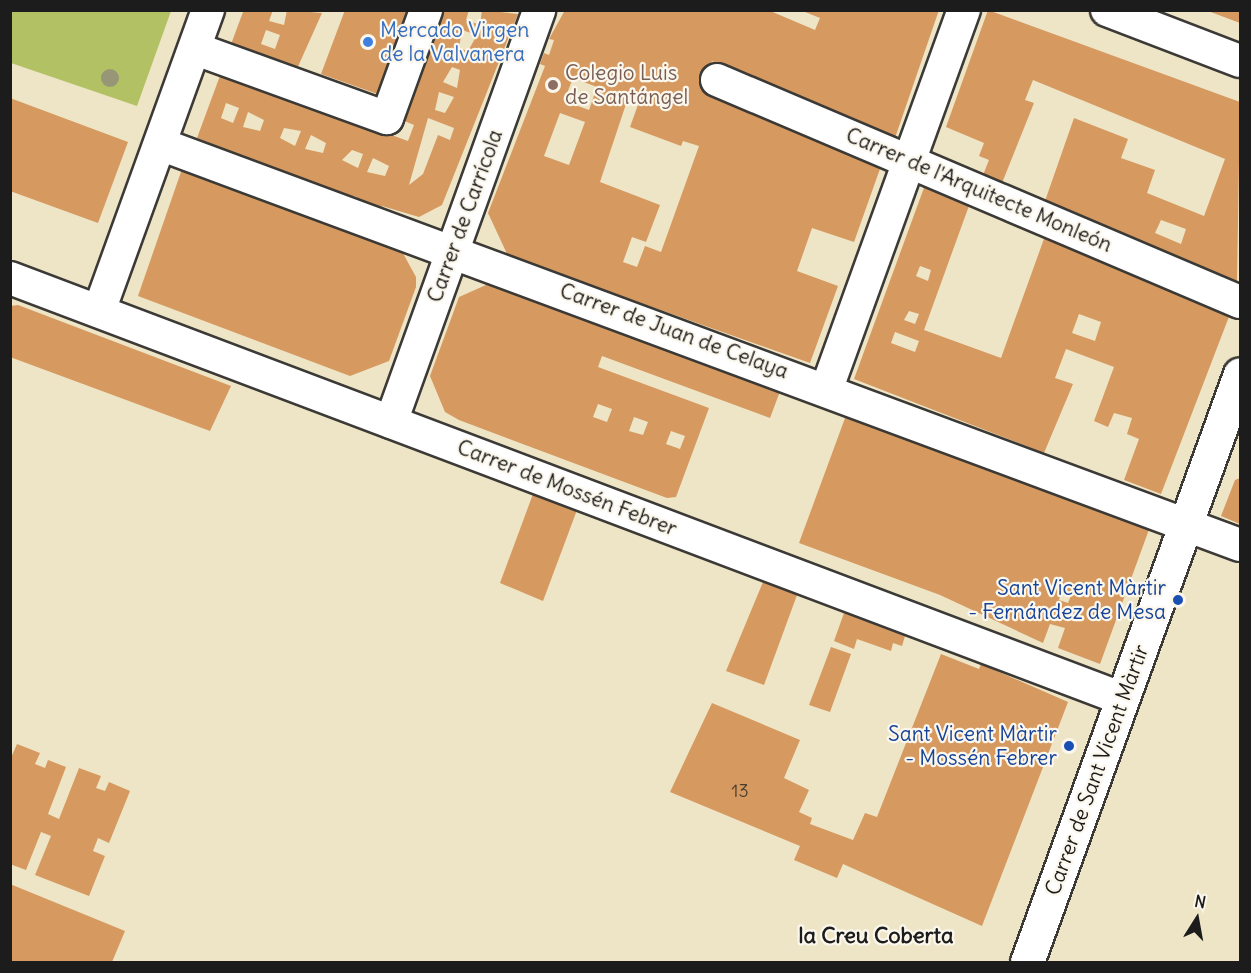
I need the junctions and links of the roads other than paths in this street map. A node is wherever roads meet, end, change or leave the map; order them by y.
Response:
1 (208, 10) edge
2 (426, 10) edge
3 (539, 10) edge
4 (964, 10) edge
5 (1107, 10) edge
6 (195, 49) junction
7 (1240, 61) edge
8 (717, 80) dead end
9 (160, 144) junction
10 (910, 160) junction
11 (453, 249) junction
12 (10, 278) edge
13 (1240, 302) edge
14 (99, 311) junction
15 (1240, 374) edge
16 (827, 388) junction
17 (391, 422) junction
18 (1186, 524) junction
19 (1240, 545) edge
20 (1123, 699) junction
21 (1027, 963) edge

1 - 6 street
2 - 6 street
3 - 11 street, Carrer de Carrícola
4 - 10 street
5 - 7 street
6 - 9 street
8 - 10 street, Carrer de l'Arquitecte Monleón
9 - 11 street, Carrer de Juan de Celaya
9 - 14 street
10 - 13 street, Carrer de l'Arquitecte Monleón
10 - 16 street
11 - 16 street, Carrer de Juan de Celaya
11 - 17 street, Carrer de Carrícola
12 - 14 street, Carrer de Mossén Febrer
14 - 17 street, Carrer de Mossén Febrer
15 - 18 main road, Carrer de Sant Vicent Màrtir
16 - 18 street, Carrer de Juan de Celaya
17 - 20 street, Carrer de Mossén Febrer
18 - 19 street, Carrer de Juan de Celaya
18 - 20 main road, Carrer de Sant Vicent Màrtir
20 - 21 main road, Carrer de Sant Vicent Màrtir

